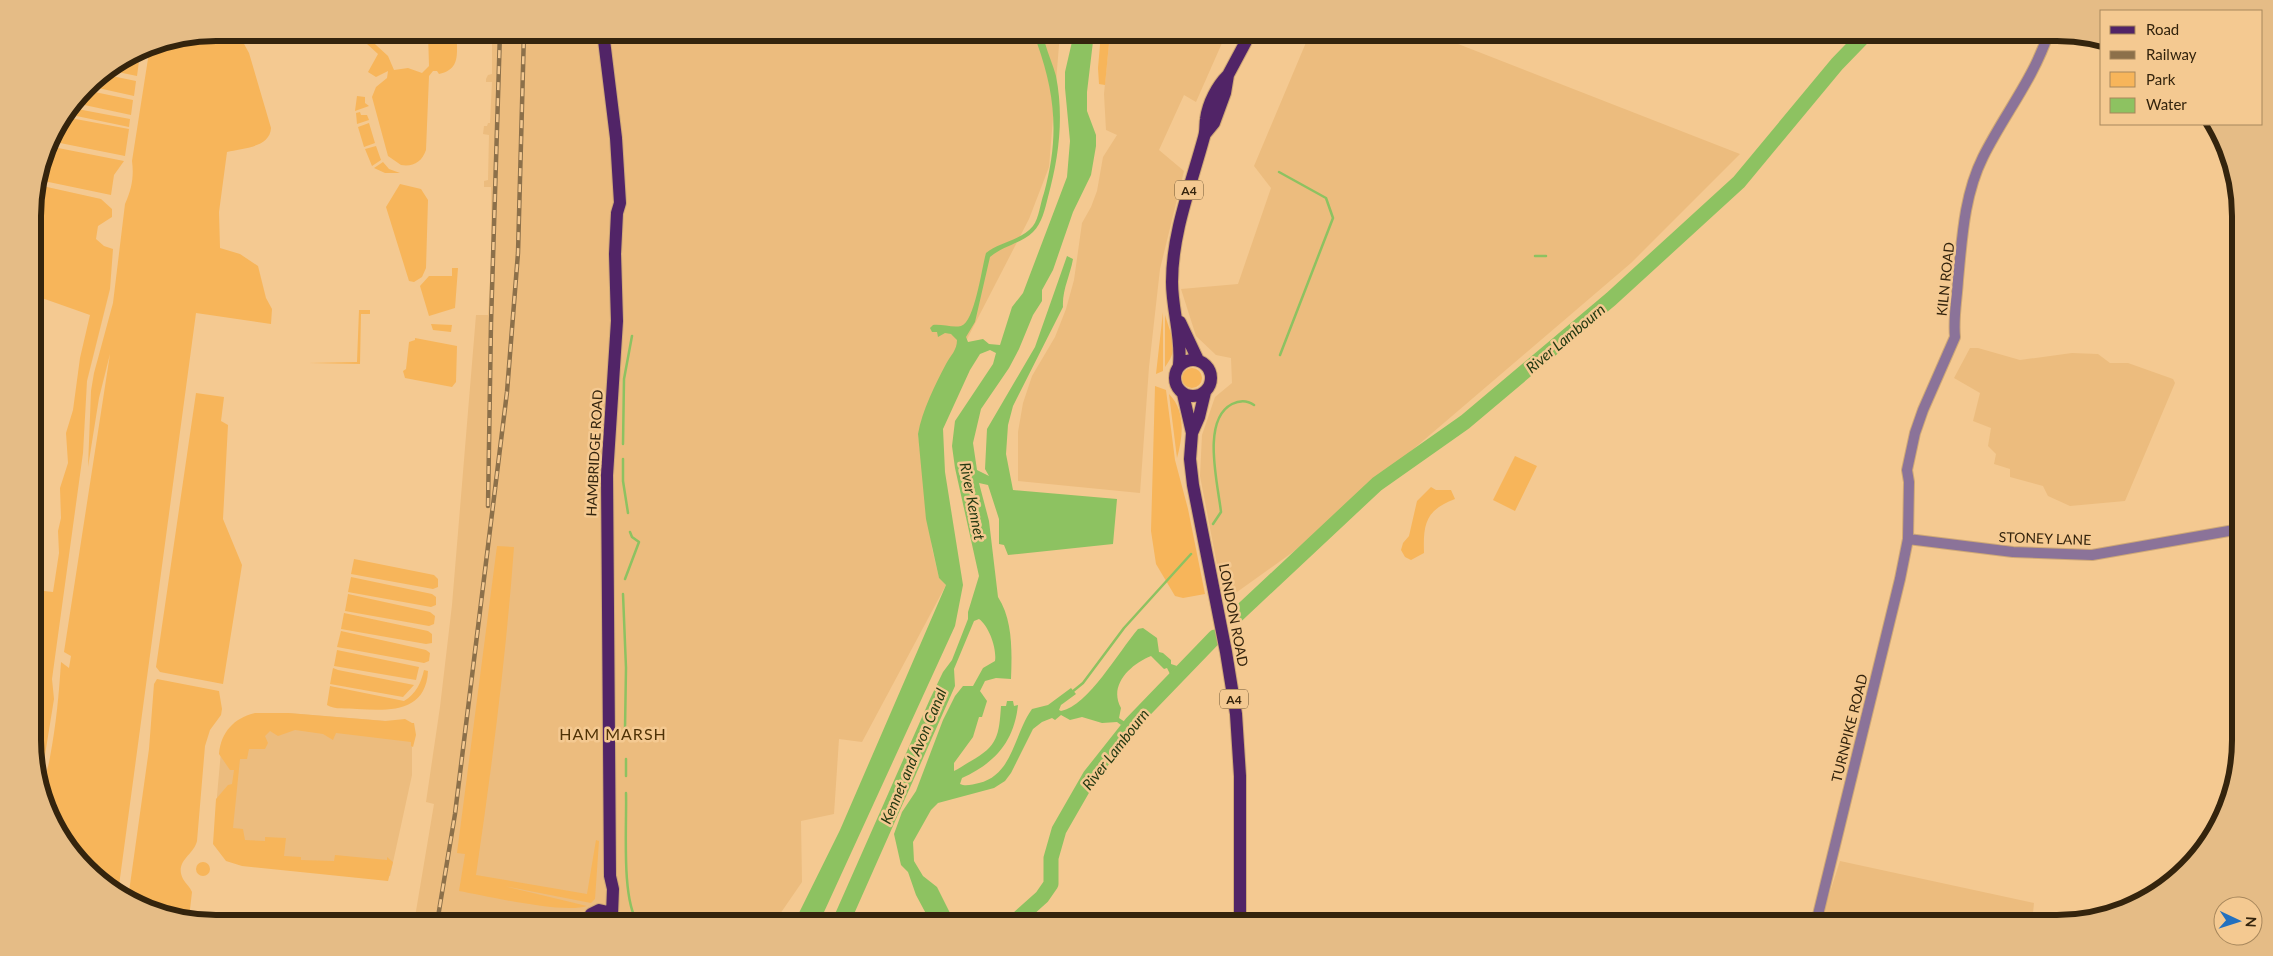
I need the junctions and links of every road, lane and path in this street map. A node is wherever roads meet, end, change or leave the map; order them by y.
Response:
1 (604, 41) edge
2 (1246, 41) edge
3 (2045, 41) edge
4 (1176, 314) junction
5 (1198, 360) junction
6 (1179, 365) junction
7 (1204, 392) junction
8 (1183, 394) junction
9 (1192, 433) junction
10 (2232, 531) edge
11 (1908, 539) junction
12 (610, 876) junction
13 (599, 910) junction
14 (1240, 914) edge
15 (1818, 914) edge
16 (590, 915) edge
17 (609, 915) edge
18 (614, 915) edge

1 - 12 main road, HAMBRIDGE ROAD
2 - 4 main road, A4
3 - 11 street, KILN ROAD
4 - 5 main road, A4
4 - 6 main road, A4
5 - 6 main road
5 - 7 main road, A4
6 - 8 main road, A4
7 - 8 main road
7 - 9 main road, LONDON ROAD / A4
8 - 9 main road, LONDON ROAD / A4
9 - 14 main road, LONDON ROAD / A4
10 - 11 street, STONEY LANE
11 - 15 street, TURNPIKE ROAD
12 - 13 main road, HAMBRIDGE ROAD
12 - 18 main road, HAMBRIDGE ROAD
13 - 16 main road
13 - 17 main road

